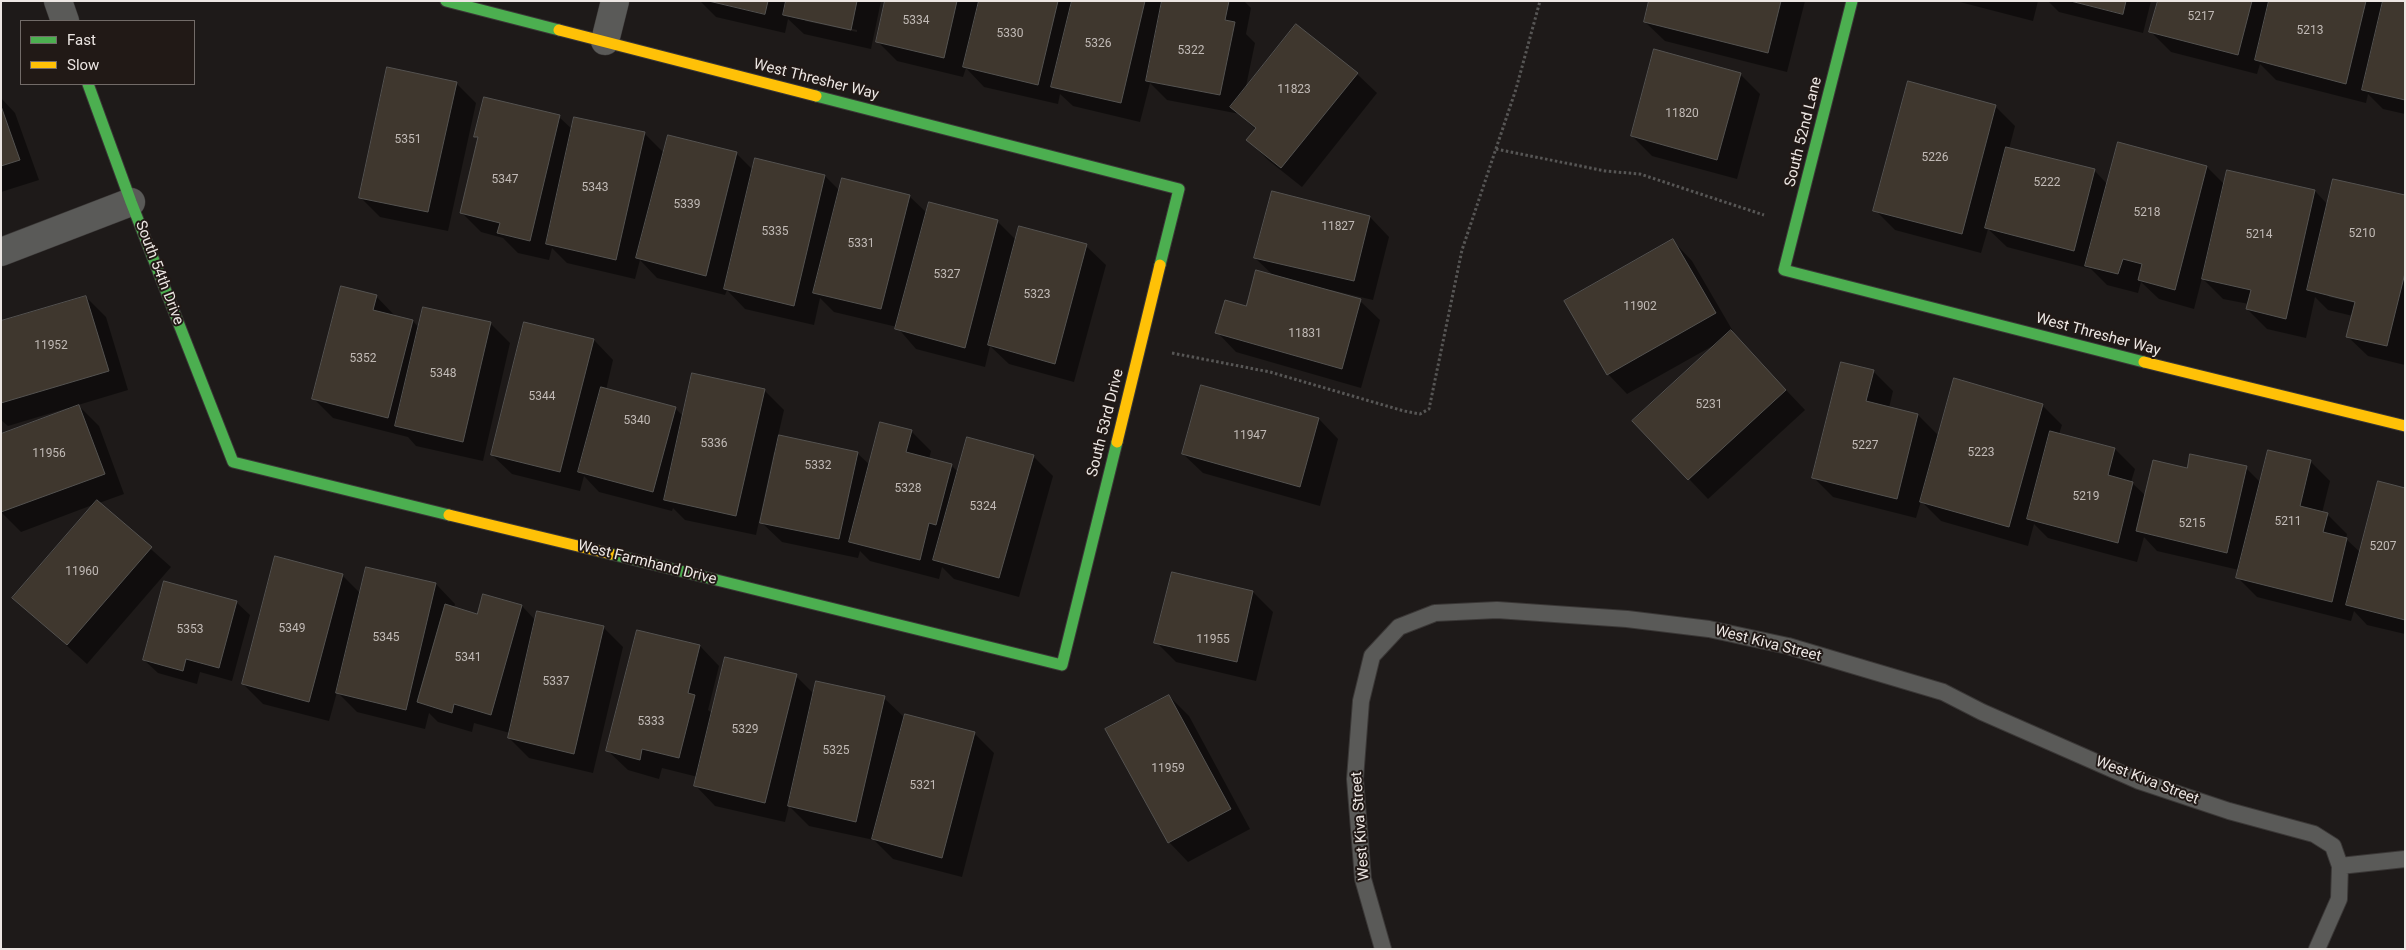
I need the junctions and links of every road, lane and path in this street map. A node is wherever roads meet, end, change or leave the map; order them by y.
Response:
1 (58, 1) edge
2 (446, 1) edge
3 (615, 1) edge
4 (1540, 1) edge
5 (1852, 1) edge
6 (65, 20) edge
7 (605, 41) junction
8 (88, 85) edge
9 (1496, 149) junction
10 (1179, 190) joint
11 (131, 202) junction
12 (1795, 226) junction
13 (1, 252) edge
14 (1784, 270) joint
15 (1140, 347) junction
16 (2405, 426) edge
17 (233, 462) joint
18 (1062, 665) joint
19 (2405, 858) edge
20 (2340, 866) junction
21 (1383, 949) edge
22 (2318, 949) edge

1 - 6 street
2 - 7 street, West Thresher Way
3 - 7 street
4 - 9 path
5 - 12 street, South 52nd Lane
7 - 10 street, West Thresher Way
8 - 11 street, South 54th Drive
9 - 12 path
9 - 15 path
10 - 15 street, South 53rd Drive
11 - 13 street
11 - 17 street, South 54th Drive
12 - 14 street, South 52nd Lane
14 - 16 street, West Thresher Way
15 - 18 street, South 53rd Drive
17 - 18 street, West Farmhand Drive
19 - 20 lane
20 - 21 lane, West Kiva Street
20 - 22 lane, West Kiva Street

